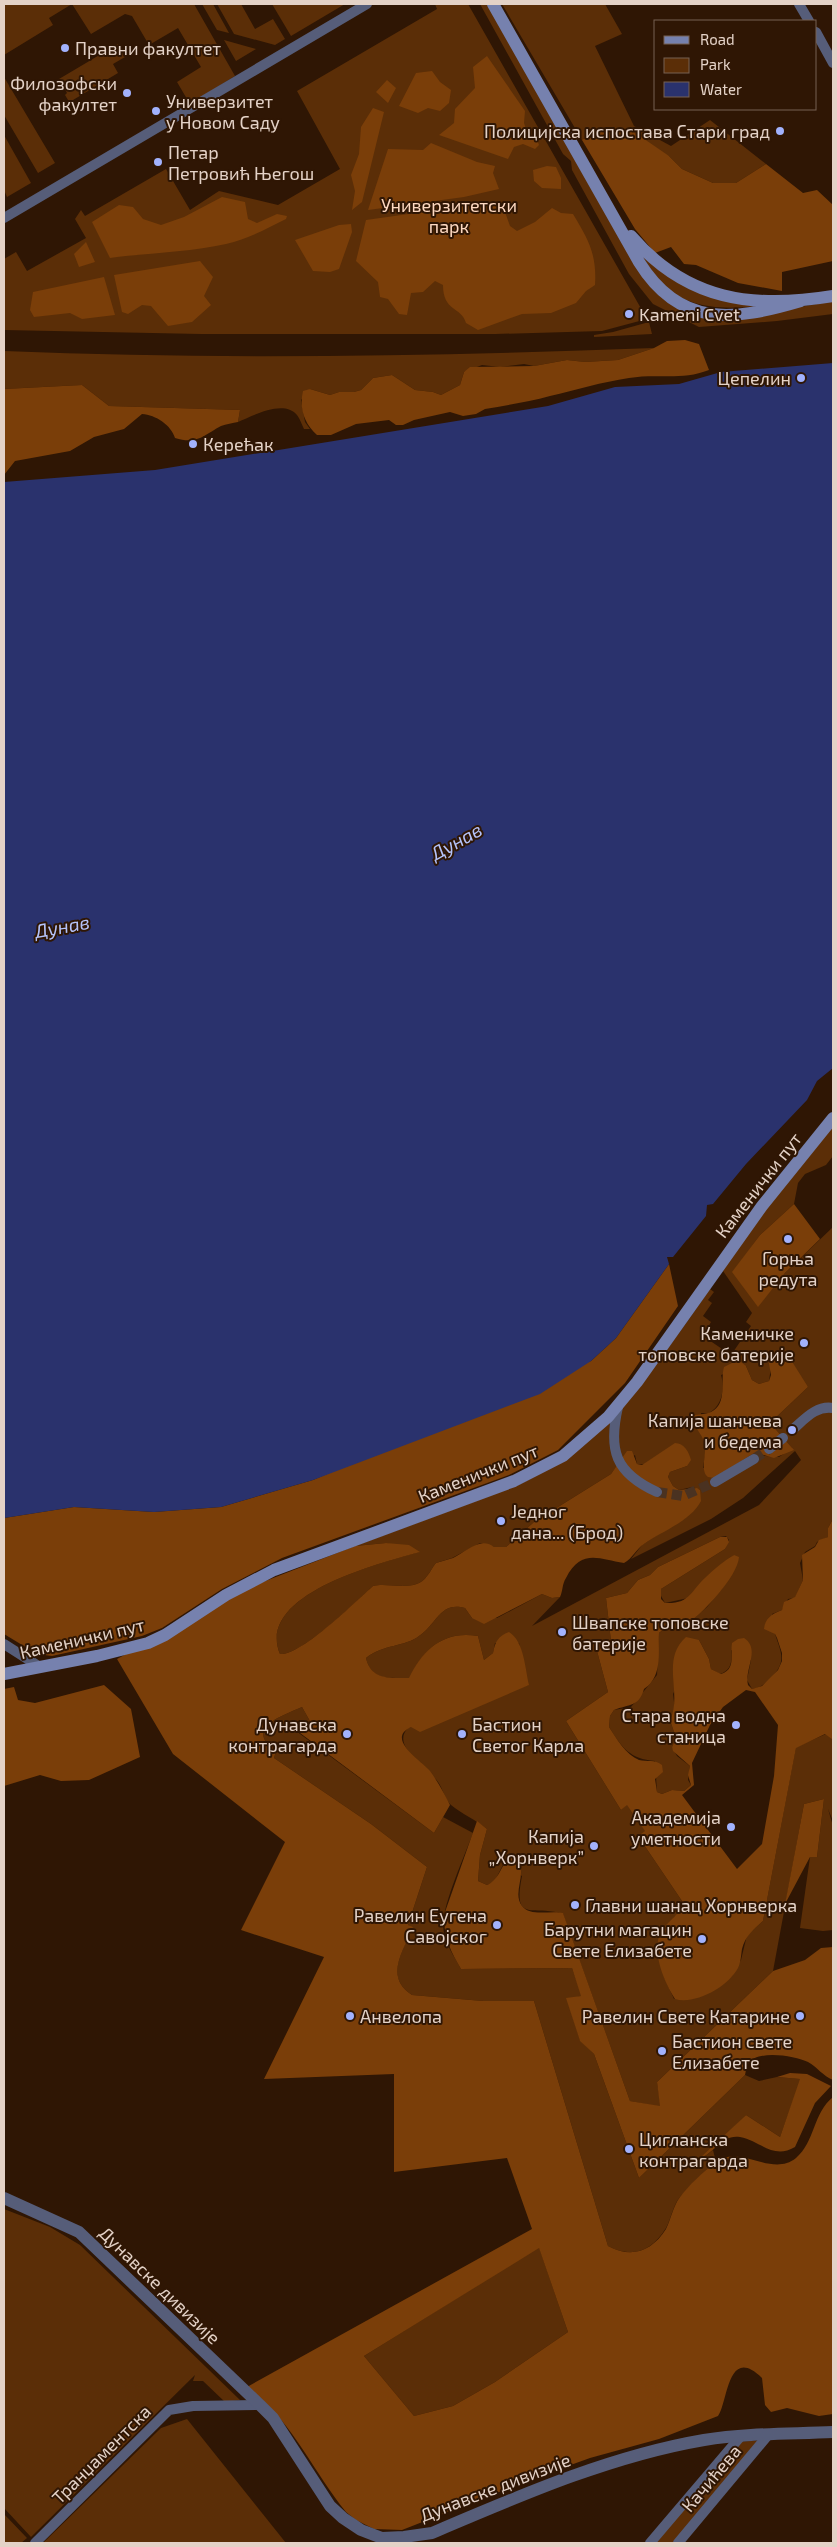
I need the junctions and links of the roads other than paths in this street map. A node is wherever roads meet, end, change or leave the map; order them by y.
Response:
1 (367, 4) edge
2 (493, 4) edge
3 (800, 4) edge
4 (808, 20) edge
5 (817, 34) edge
6 (833, 63) edge
7 (4, 218) edge
8 (618, 221) junction
9 (833, 296) edge
10 (801, 301) junction
11 (833, 1118) edge
12 (618, 1405) junction
13 (833, 1408) edge
14 (792, 1430) dead end
15 (783, 1438) dead end
16 (769, 1449) tunnel mouth
17 (754, 1460) tunnel mouth
18 (715, 1482) tunnel mouth
19 (657, 1492) tunnel mouth
20 (4, 1644) edge
21 (40, 1667) junction
22 (4, 1674) edge
23 (4, 2198) edge
24 (260, 2405) junction
25 (833, 2432) edge
26 (770, 2434) junction
27 (740, 2436) junction
28 (403, 2540) edge
29 (35, 2543) edge
30 (650, 2543) edge
31 (678, 2543) edge

1 - 7 street
2 - 8 main road
3 - 4 street
5 - 6 street
8 - 10 main road
8 - 10 main road
9 - 10 main road
11 - 12 main road, Каменички пут
12 - 19 street
12 - 21 main road, Каменички пут
13 - 14 street
15 - 16 street
17 - 18 street
20 - 21 street
21 - 22 main road, Каменички пут
23 - 24 street, Дунавске дивизије
24 - 28 street, Дунавске дивизије
24 - 29 street, Транџаментска
25 - 26 street, Дунавске дивизије
26 - 27 street, Дунавске дивизије
26 - 31 street, Качићева
27 - 28 street, Дунавске дивизије
27 - 30 street, Качићева

